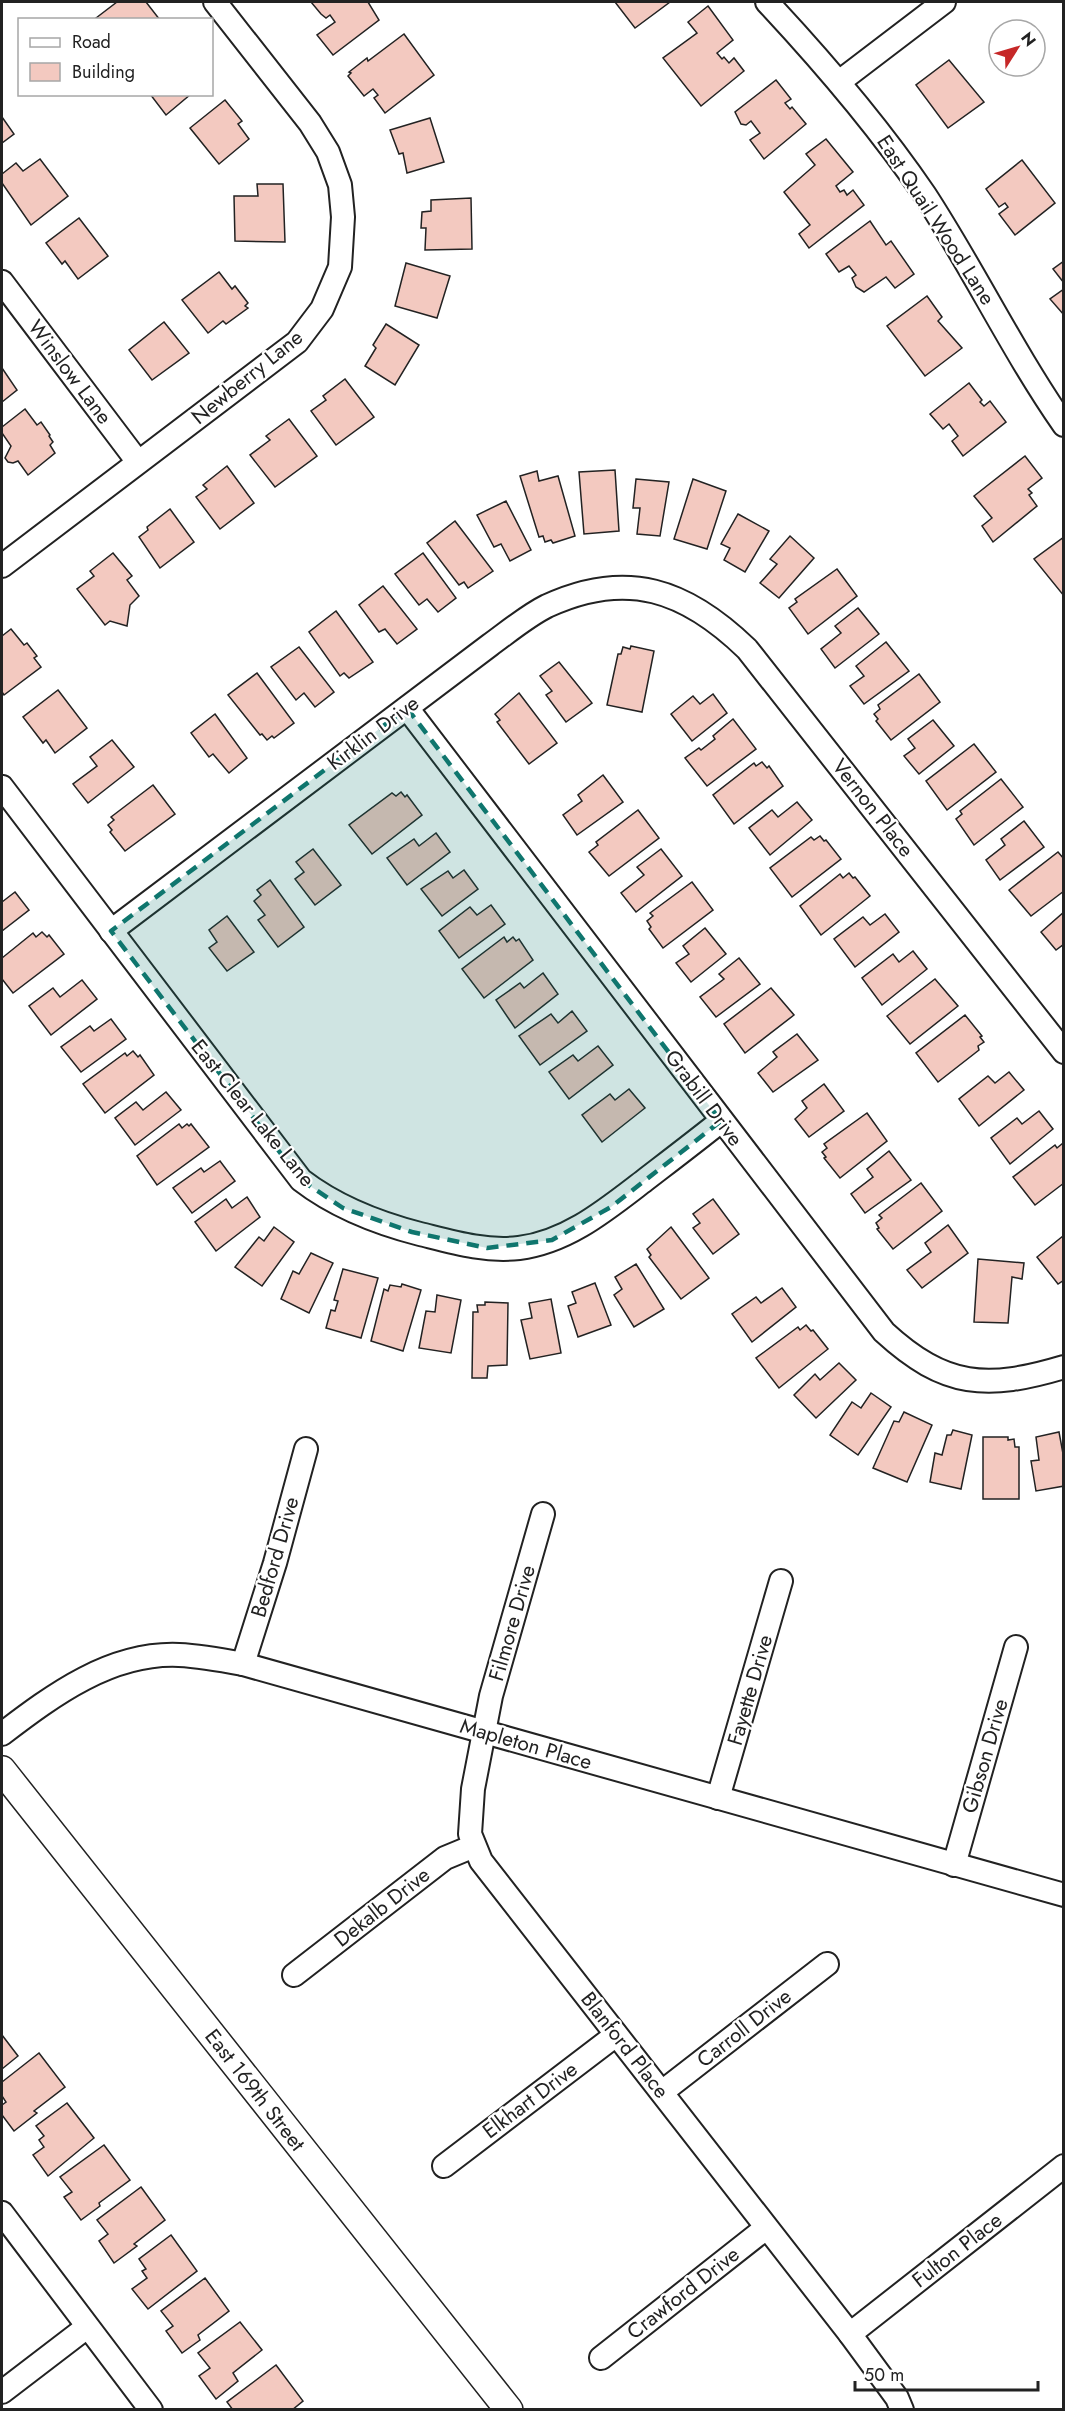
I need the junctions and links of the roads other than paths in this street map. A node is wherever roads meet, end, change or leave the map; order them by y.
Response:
1 (215, 2) edge
2 (767, 2) edge
3 (944, 2) edge
4 (839, 82) junction
5 (2, 282) edge
6 (1064, 425) edge
7 (138, 462) junction
8 (2, 566) edge
9 (657, 592) joint
10 (407, 708) junction
11 (5, 797) edge
12 (111, 931) junction
13 (1060, 1041) edge
14 (721, 1121) junction
15 (1064, 1367) edge
16 (306, 1449) dead end
17 (543, 1514) dead end
18 (780, 1581) dead end
19 (1016, 1647) dead end
20 (243, 1664) junction
21 (484, 1733) junction
22 (2, 1734) edge
23 (2, 1770) edge
24 (718, 1798) junction
25 (474, 1846) junction
26 (954, 1865) junction
27 (1064, 1895) edge
28 (826, 1964) dead end
29 (294, 1975) dead end
30 (616, 2035) junction
31 (662, 2092) junction
32 (444, 2166) dead end
33 (1064, 2166) edge
34 (2, 2213) edge
35 (766, 2228) junction
36 (87, 2327) junction
37 (850, 2334) junction
38 (601, 2358) dead end
39 (2, 2392) edge
40 (151, 2409) edge
41 (509, 2409) edge
42 (902, 2409) edge

1 - 7 street, Newberry Lane
2 - 4 street, East Quail Wood Lane
3 - 4 street
4 - 6 street, East Quail Wood Lane
5 - 7 street, Winslow Lane
7 - 8 street, Newberry Lane
9 - 10 street, Kirklin Drive
9 - 13 street, Vernon Place
10 - 12 street, Kirklin Drive
10 - 14 street, Grabill Drive
11 - 12 street, East Clear Lake Lane
12 - 14 street, East Clear Lake Lane
14 - 15 street, Grabill Drive
16 - 20 street, Bedford Drive
17 - 21 street, Filmore Drive
18 - 24 street, Fayette Drive
19 - 26 street, Gibson Drive
20 - 21 street, Mapleton Place
20 - 22 street, Mapleton Place
21 - 24 street, Mapleton Place
21 - 25 street, Blanford Place
23 - 41 street, East 169th Street
24 - 26 street, Mapleton Place
25 - 29 street, Dekalb Drive
25 - 30 street, Blanford Place
26 - 27 street, Mapleton Place
28 - 31 street, Carroll Drive
30 - 31 street, Blanford Place
30 - 32 street, Elkhart Drive
31 - 35 street, Blanford Place
33 - 37 street, Fulton Place
34 - 36 street
35 - 37 street, Blanford Place
35 - 38 street, Crawford Drive
36 - 39 street
36 - 40 street
37 - 42 street, Blanford Place

